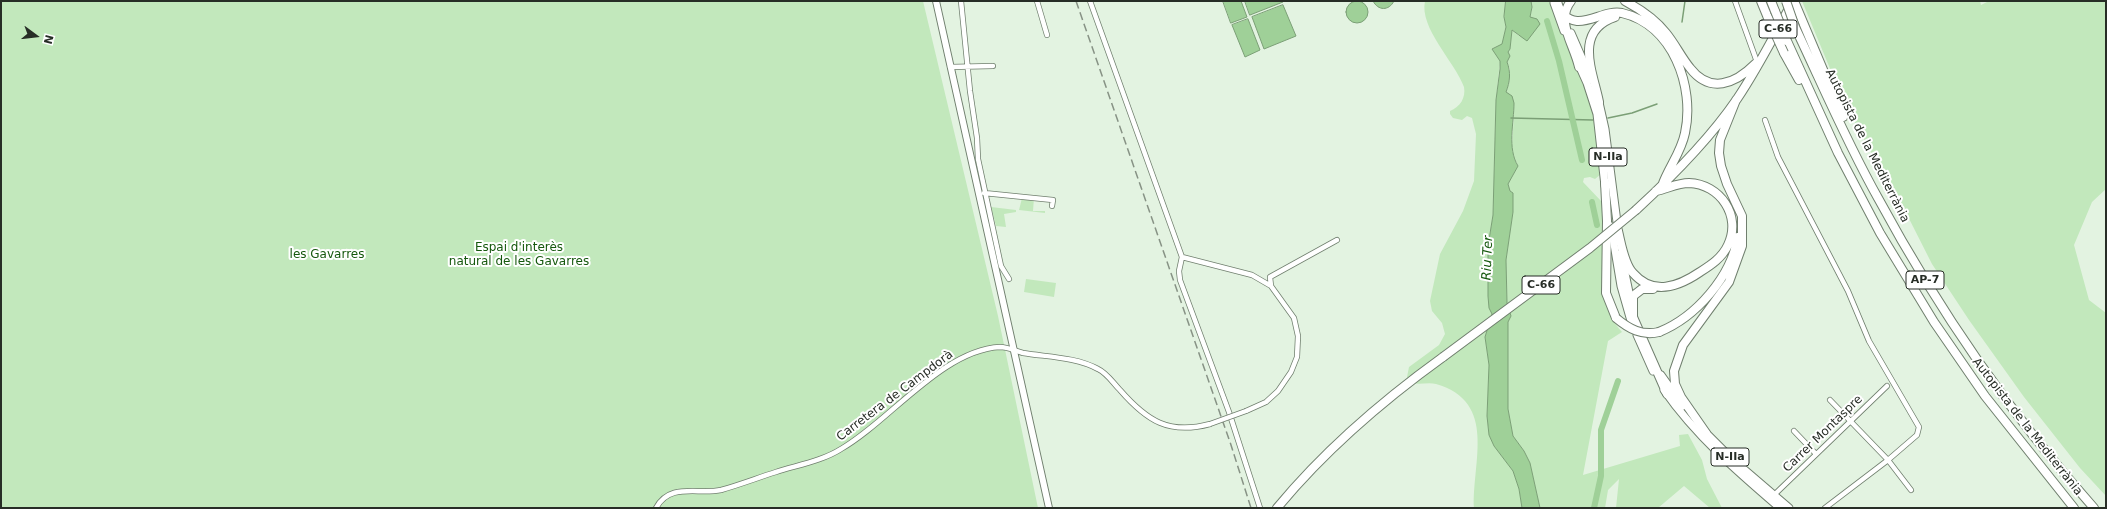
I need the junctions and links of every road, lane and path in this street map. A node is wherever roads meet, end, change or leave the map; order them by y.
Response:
1 (936, 1) edge
2 (961, 1) edge
3 (1037, 1) edge
4 (1090, 1) edge
5 (1557, 1) edge
6 (1571, 1) edge
7 (1625, 1) edge
8 (1735, 1) edge
9 (1761, 1) edge
10 (1771, 1) edge
11 (1786, 1) edge
12 (1794, 1) edge
13 (1563, 14) junction
14 (1635, 18) junction
15 (1047, 35) dead end
16 (1764, 56) junction
17 (1757, 62) junction
18 (968, 66) junction
19 (993, 66) dead end
20 (950, 67) junction
21 (1579, 67) junction
22 (1736, 100) junction
23 (1600, 102) junction
24 (1820, 116) junction
25 (1765, 120) dead end
26 (1857, 159) junction
27 (1605, 182) junction
28 (1659, 189) junction
29 (984, 193) junction
30 (1733, 199) junction
31 (1052, 206) dead end
32 (1618, 231) junction
33 (1337, 240) dead end
34 (1182, 257) junction
35 (1009, 279) dead end
36 (1270, 286) junction
37 (1662, 288) junction
38 (1632, 304) junction
39 (1014, 349) junction
40 (1887, 386) dead end
41 (1667, 394) junction
42 (1830, 400) dead end
43 (1851, 420) junction
44 (1695, 429) junction
45 (1794, 431) dead end
46 (1706, 433) junction
47 (1816, 454) junction
48 (1888, 460) junction
49 (1911, 490) dead end
50 (1774, 495) junction
51 (656, 508) edge
52 (1049, 508) edge
53 (1260, 508) edge
54 (1277, 508) edge
55 (1780, 508) edge
56 (1784, 508) edge
57 (1789, 508) edge
58 (1825, 508) edge
59 (2074, 508) edge
60 (2094, 508) edge

1 - 20 street
2 - 18 street
3 - 15 street
4 - 34 street
5 - 13 highway
5 - 21 main road, N-IIa
6 - 13 highway
7 - 17 highway
8 - 17 street
9 - 24 highway, bridge
10 - 24 highway, Autopista de la Mediterrània / AP-7, bridge
11 - 26 highway, Autopista de la Mediterrània / AP-7, bridge
12 - 16 highway, C-66
12 - 26 highway
13 - 14 highway
13 - 21 highway
13 - 23 main road, N-IIa
14 - 23 highway
14 - 28 highway
16 - 17 highway
16 - 22 highway, C-66
18 - 19 street
18 - 20 street
18 - 29 street
20 - 39 street
21 - 27 main road, N-IIa
22 - 28 highway, C-66
22 - 30 highway
23 - 32 main road, N-IIa
24 - 59 highway, Autopista de la Mediterrània / AP-7
25 - 48 street
26 - 60 highway, Autopista de la Mediterrània / AP-7
27 - 30 highway, bridge
27 - 41 main road, N-IIa
28 - 37 highway
28 - 54 highway, C-66, bridge
29 - 31 street
29 - 35 street
30 - 46 highway
32 - 37 highway
32 - 38 main road, N-IIa
33 - 36 street
34 - 36 street
34 - 53 street
36 - 39 street, Carretera de Campdorà, bridge
37 - 38 highway
38 - 41 highway
38 - 46 main road, N-IIa
39 - 51 street, Carretera de Campdorà
39 - 52 street
40 - 43 street, Carrer Montaspre
41 - 44 main road, N-IIa
42 - 43 street
43 - 47 street, Carrer Montaspre
43 - 48 street
44 - 55 main road, N-IIa
44 - 56 street
45 - 47 street
46 - 50 main road, N-IIa
47 - 50 street, Carrer Montaspre
48 - 49 street
48 - 58 street
50 - 57 main road, N-IIa

